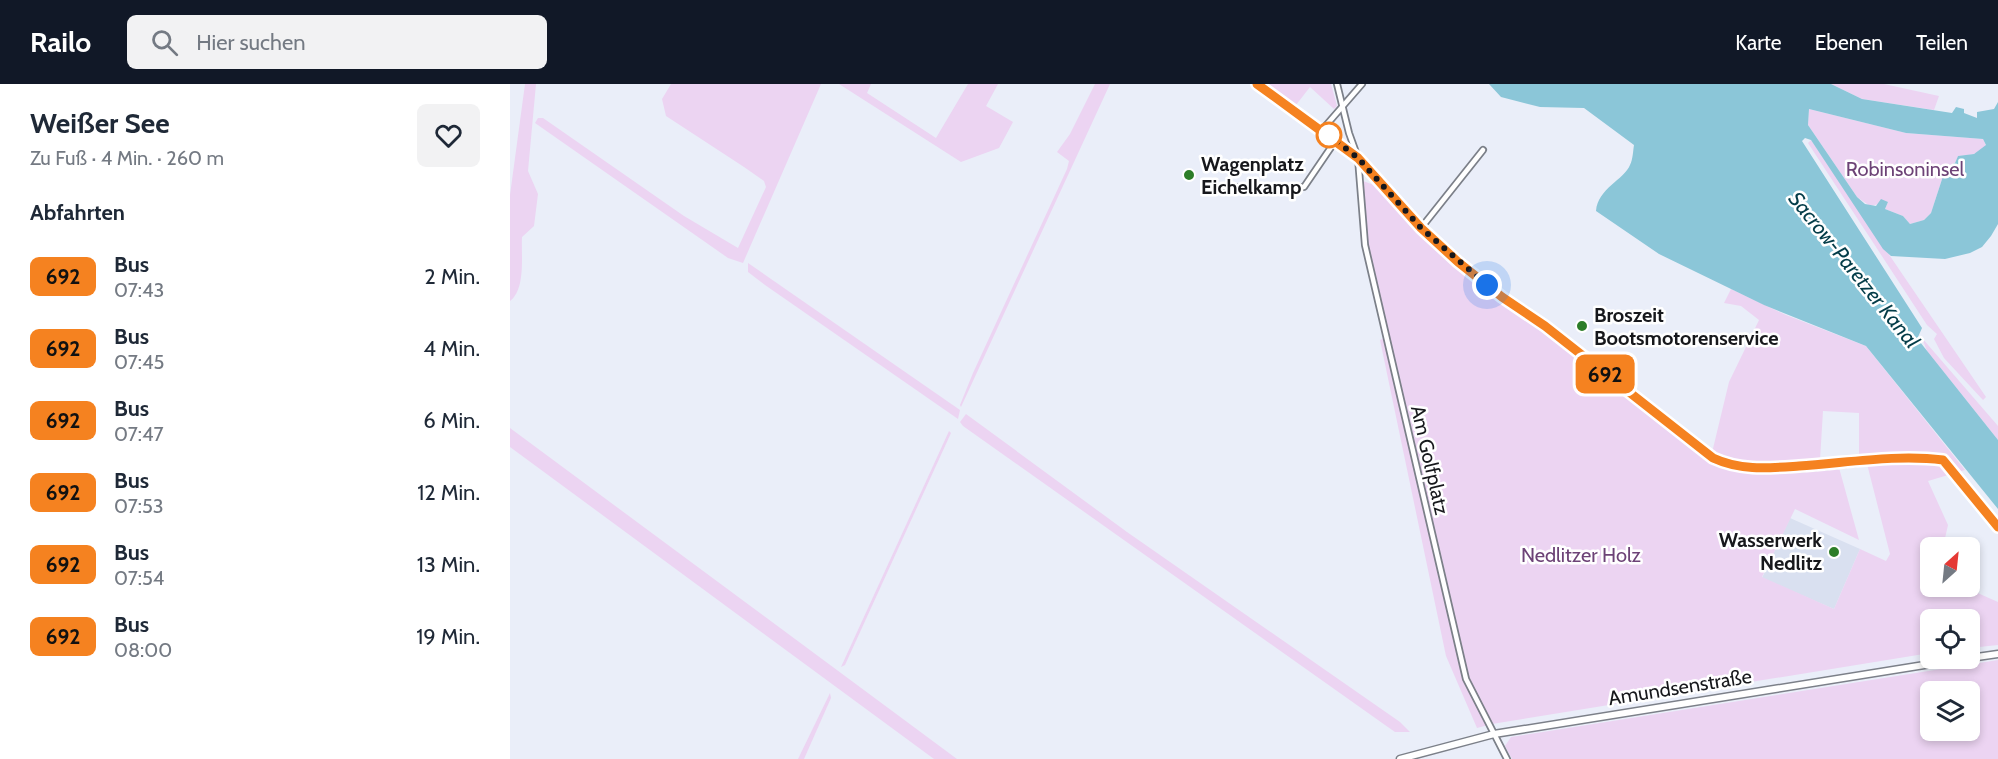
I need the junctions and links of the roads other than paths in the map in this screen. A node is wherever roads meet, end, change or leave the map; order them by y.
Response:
1 (1257, 84) edge
2 (1337, 84) edge
3 (1362, 84) edge
4 (1342, 104) junction
5 (1322, 130) junction
6 (1336, 140) junction
7 (1483, 150) dead end
8 (1358, 158) junction
9 (1206, 187) dead end
10 (1421, 228) junction
11 (1998, 527) edge
12 (1998, 654) edge
13 (1980, 656) edge
14 (1920, 666) edge
15 (1494, 734) junction
16 (1400, 759) edge
17 (1507, 759) edge

1 - 5 street
2 - 4 street, Am Golfplatz
3 - 4 street
4 - 5 street
4 - 8 street, Am Golfplatz
5 - 6 street
6 - 8 street
6 - 9 street
7 - 10 street
8 - 10 street
8 - 15 street, Am Golfplatz
10 - 11 street
12 - 13 street, Amundsenstraße
14 - 15 street, Amundsenstraße
15 - 16 street, Amundsenstraße
15 - 17 street, Am Golfplatz

